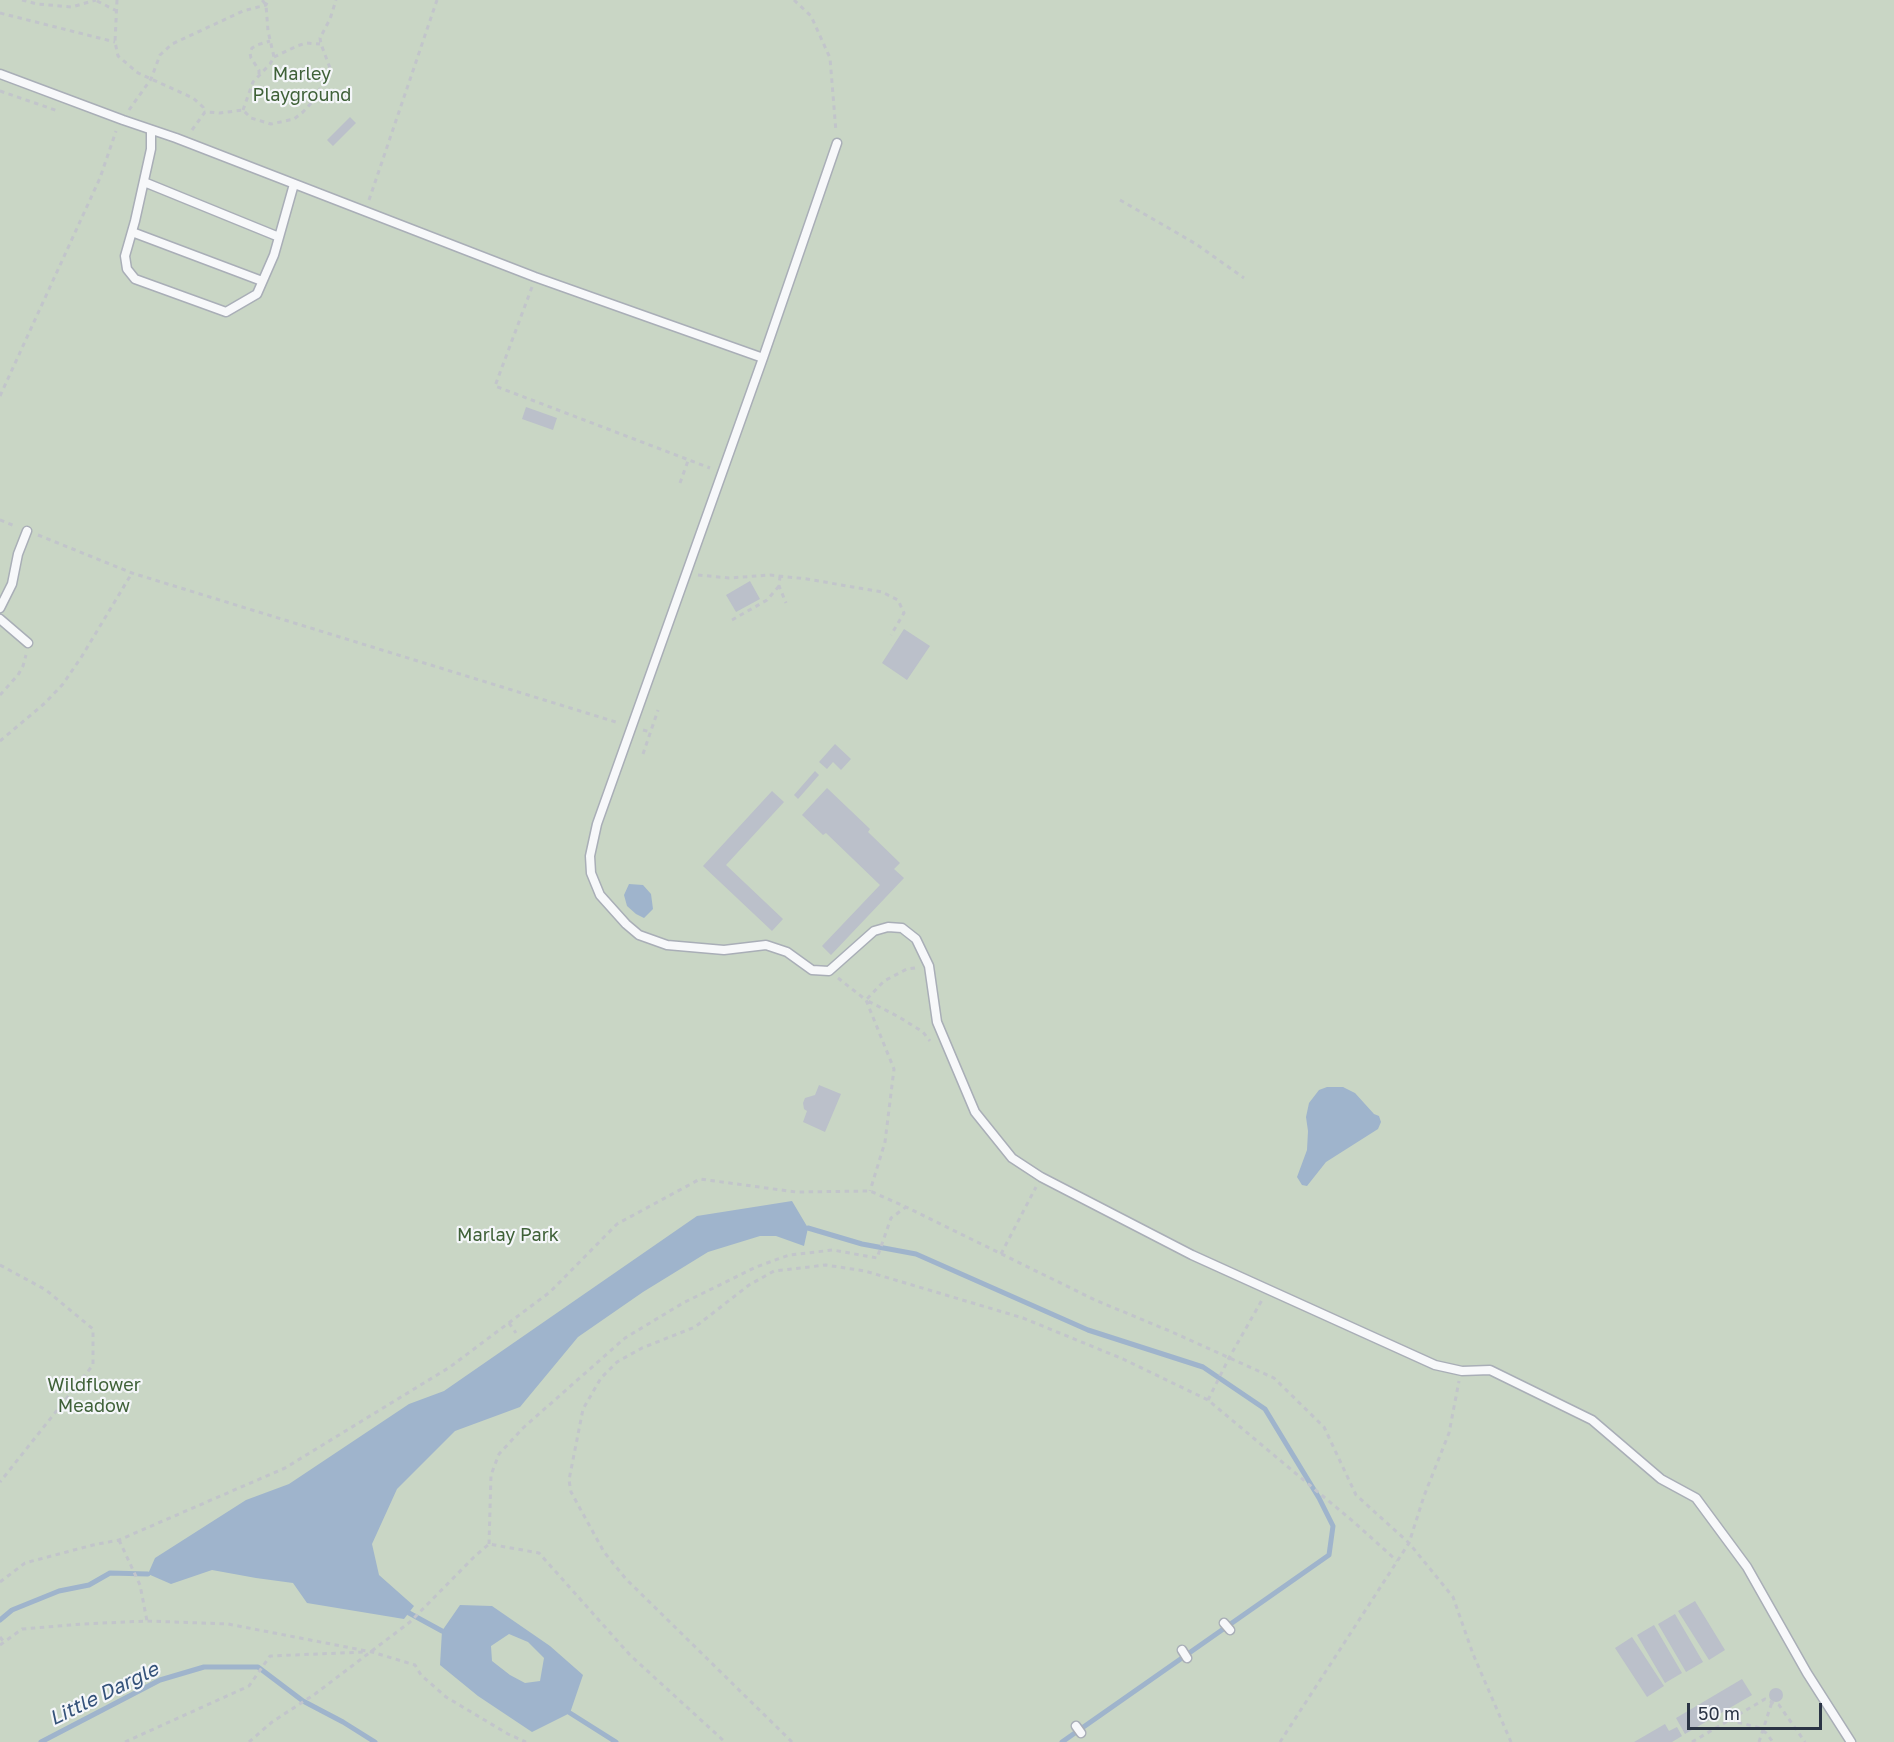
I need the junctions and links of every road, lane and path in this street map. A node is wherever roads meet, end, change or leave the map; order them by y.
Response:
1 (22, 0) edge
2 (97, 0) edge
3 (117, 0) edge
4 (262, 0) edge
5 (268, 0) edge
6 (336, 0) edge
7 (437, 0) edge
8 (794, 0) edge
9 (266, 5) junction
10 (117, 12) junction
11 (0, 13) edge
12 (270, 41) junction
13 (115, 42) junction
14 (321, 44) junction
15 (274, 57) junction
16 (0, 74) edge
17 (259, 76) junction
18 (151, 79) junction
19 (243, 110) junction
20 (205, 112) junction
21 (123, 120) junction
22 (151, 130) junction
23 (187, 142) junction
24 (837, 142) joint
25 (144, 182) junction
26 (294, 184) junction
27 (1120, 200) dead end
28 (364, 211) junction
29 (132, 232) junction
30 (279, 237) junction
31 (536, 277) junction
32 (1244, 278) dead end
33 (262, 281) junction
34 (763, 358) junction
35 (0, 396) edge
36 (688, 461) junction
37 (722, 473) junction
38 (680, 483) dead end
39 (0, 520) edge
40 (27, 531) junction
41 (688, 572) junction
42 (132, 573) junction
43 (780, 576) junction
44 (779, 586) junction
45 (786, 603) dead end
46 (0, 608) edge
47 (0, 619) edge
48 (732, 620) dead end
49 (891, 635) dead end
50 (28, 643) joint
51 (0, 695) edge
52 (658, 710) dead end
53 (631, 727) junction
54 (0, 741) edge
55 (644, 754) dead end
56 (929, 966) junction
57 (829, 971) junction
58 (866, 1000) junction
59 (936, 1048) dead end
60 (1041, 1177) junction
61 (870, 1191) junction
62 (906, 1207) junction
63 (1001, 1254) junction
64 (0, 1265) edge
65 (1269, 1288) junction
66 (509, 1323) junction
67 (516, 1333) dead end
68 (1229, 1358) junction
69 (1462, 1371) junction
70 (1208, 1400) junction
71 (0, 1482) edge
72 (119, 1540) junction
73 (1409, 1543) junction
74 (489, 1544) junction
75 (1397, 1561) junction
76 (0, 1582) edge
77 (147, 1621) junction
78 (0, 1637) edge
79 (2, 1643) edge
80 (372, 1652) junction
81 (1772, 1702) junction
82 (1729, 1720) junction
83 (1762, 1730) junction
84 (1702, 1736) junction
85 (125, 1742) edge
86 (249, 1742) edge
87 (526, 1742) edge
88 (725, 1742) edge
89 (792, 1742) edge
90 (1280, 1742) edge
91 (1511, 1742) edge
92 (1692, 1742) edge
93 (1707, 1742) edge
94 (1759, 1742) edge
95 (1773, 1742) edge
96 (1805, 1742) edge
97 (1851, 1742) edge

1 - 2 path
2 - 10 path
3 - 10 path
4 - 9 path
5 - 9 path
6 - 14 path
7 - 28 path
8 - 24 path
9 - 12 path
9 - 18 path
10 - 13 path
11 - 13 path
12 - 15 path
12 - 17 path
13 - 18 path
14 - 15 path
14 - 19 path
15 - 17 path
16 - 21 lane
17 - 19 path
18 - 20 path
18 - 21 path
19 - 20 path
20 - 23 path
21 - 22 lane
21 - 35 path
22 - 23 lane
22 - 25 lane
23 - 26 lane
24 - 34 lane
25 - 29 lane
25 - 30 lane
26 - 28 lane
26 - 30 lane
27 - 32 path
28 - 31 lane
29 - 33 lane
29 - 33 lane
30 - 33 lane
31 - 34 lane
31 - 36 path
34 - 37 lane
36 - 37 path
36 - 38 path
37 - 41 lane
39 - 40 path
40 - 42 path
40 - 46 lane
41 - 43 path
41 - 53 lane
42 - 53 path
42 - 54 path
43 - 44 path
43 - 49 path
44 - 45 path
44 - 48 path
47 - 50 lane
50 - 51 path
52 - 55 path
53 - 57 lane
56 - 57 lane
56 - 58 path
56 - 60 lane
57 - 58 path
58 - 59 path
58 - 61 path
60 - 63 path
60 - 65 lane
61 - 62 path
61 - 66 path
62 - 63 path
62 - 74 path
63 - 68 path
64 - 71 path
65 - 68 path
65 - 69 lane
66 - 67 path
66 - 72 path
68 - 70 path
68 - 73 path
69 - 73 path
69 - 97 lane
70 - 75 path
70 - 89 path
72 - 76 path
72 - 77 path
73 - 75 path
73 - 91 path
74 - 80 path
74 - 88 path
75 - 90 path
77 - 79 path
77 - 80 path
78 - 79 path
80 - 85 path
80 - 86 path
80 - 87 path
81 - 82 path
81 - 83 path
81 - 96 path
82 - 83 path
82 - 84 path
83 - 94 path
83 - 95 path
84 - 92 path
84 - 93 path

